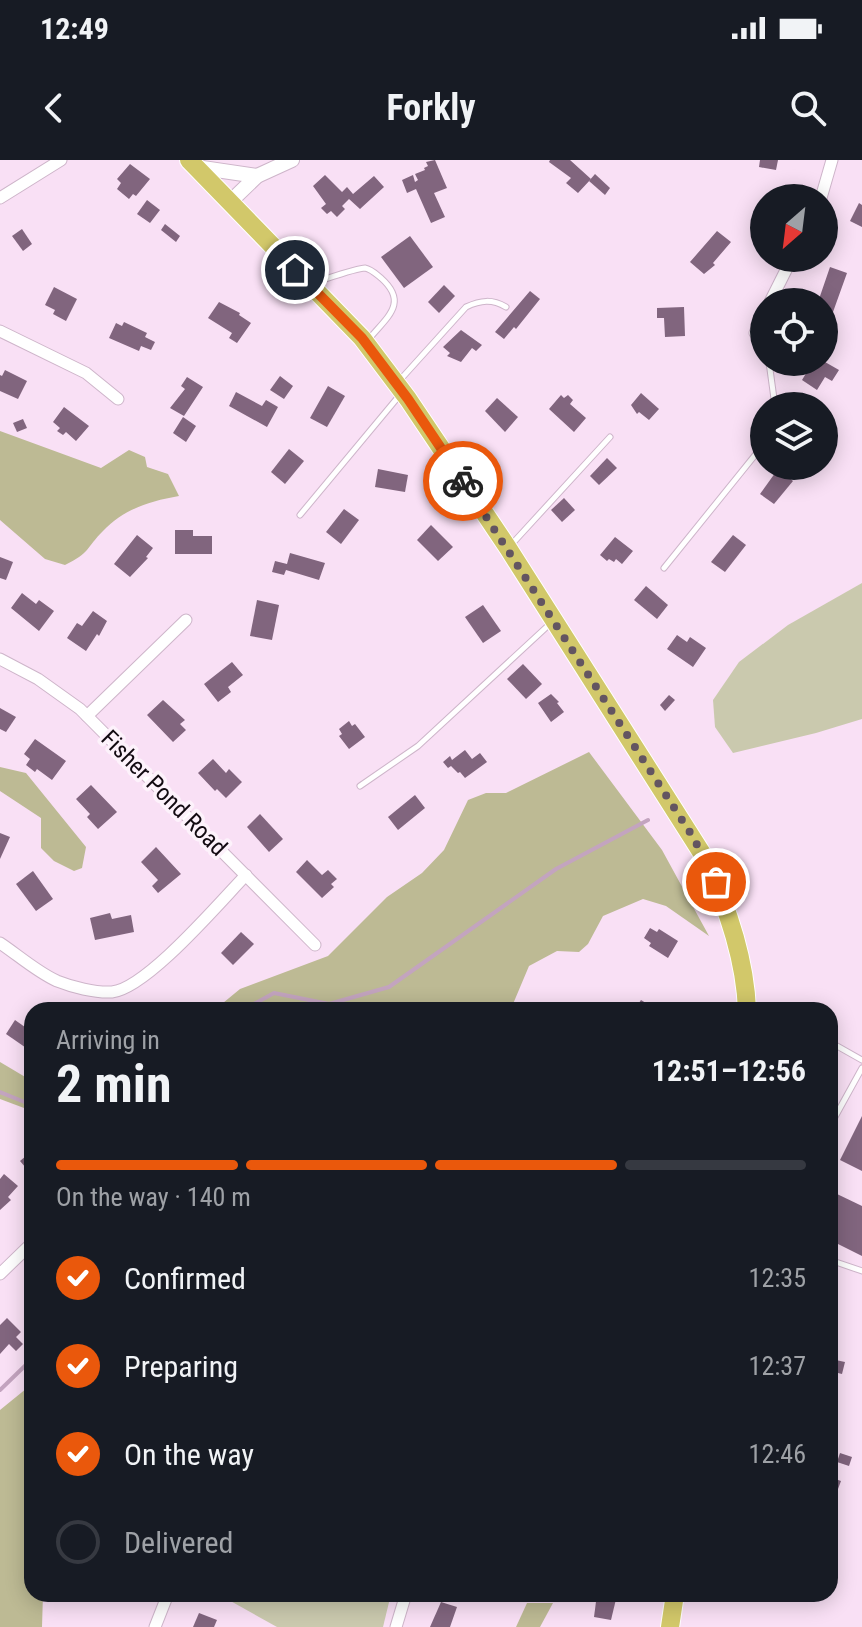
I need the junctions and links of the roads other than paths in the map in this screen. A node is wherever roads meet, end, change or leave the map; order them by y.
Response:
1 (61, 160) edge
2 (292, 160) edge
3 (832, 160) edge
4 (192, 163) edge
5 (257, 176) junction
6 (825, 184) edge
7 (0, 198) edge
8 (230, 202) junction
9 (308, 284) junction
10 (506, 307) dead end
11 (0, 331) edge
12 (366, 343) junction
13 (400, 388) junction
14 (118, 399) dead end
15 (610, 437) dead end
16 (750, 461) edge
17 (300, 515) dead end
18 (508, 548) junction
19 (664, 568) dead end
20 (186, 620) dead end
21 (553, 621) junction
22 (0, 659) edge
23 (87, 716) junction
24 (360, 786) dead end
25 (246, 875) junction
26 (0, 943) edge
27 (315, 945) dead end
28 (746, 1002) edge
29 (838, 1046) edge
30 (862, 1060) edge
31 (862, 1068) edge
32 (838, 1112) edge
33 (24, 1251) edge
34 (838, 1263) edge
35 (862, 1271) edge
36 (0, 1274) edge
37 (165, 1602) edge
38 (404, 1602) edge
39 (674, 1602) edge
40 (155, 1627) edge
41 (396, 1627) edge
42 (670, 1627) edge

1 - 7 street
2 - 5 street
3 - 6 street
4 - 5 street
4 - 8 highway
5 - 8 street
8 - 9 highway
9 - 12 highway
9 - 12 lane
10 - 13 lane
11 - 14 street
12 - 13 highway
13 - 17 lane
13 - 18 highway
15 - 18 lane
16 - 19 lane
18 - 21 highway
20 - 23 street
21 - 24 lane
21 - 28 highway
22 - 23 street, Fisher Pond Road
23 - 25 street, Fisher Pond Road
25 - 26 street
25 - 27 street, Fisher Pond Road
29 - 30 lane
31 - 32 lane
33 - 36 street
34 - 35 lane
37 - 40 street
38 - 41 street
39 - 42 highway

